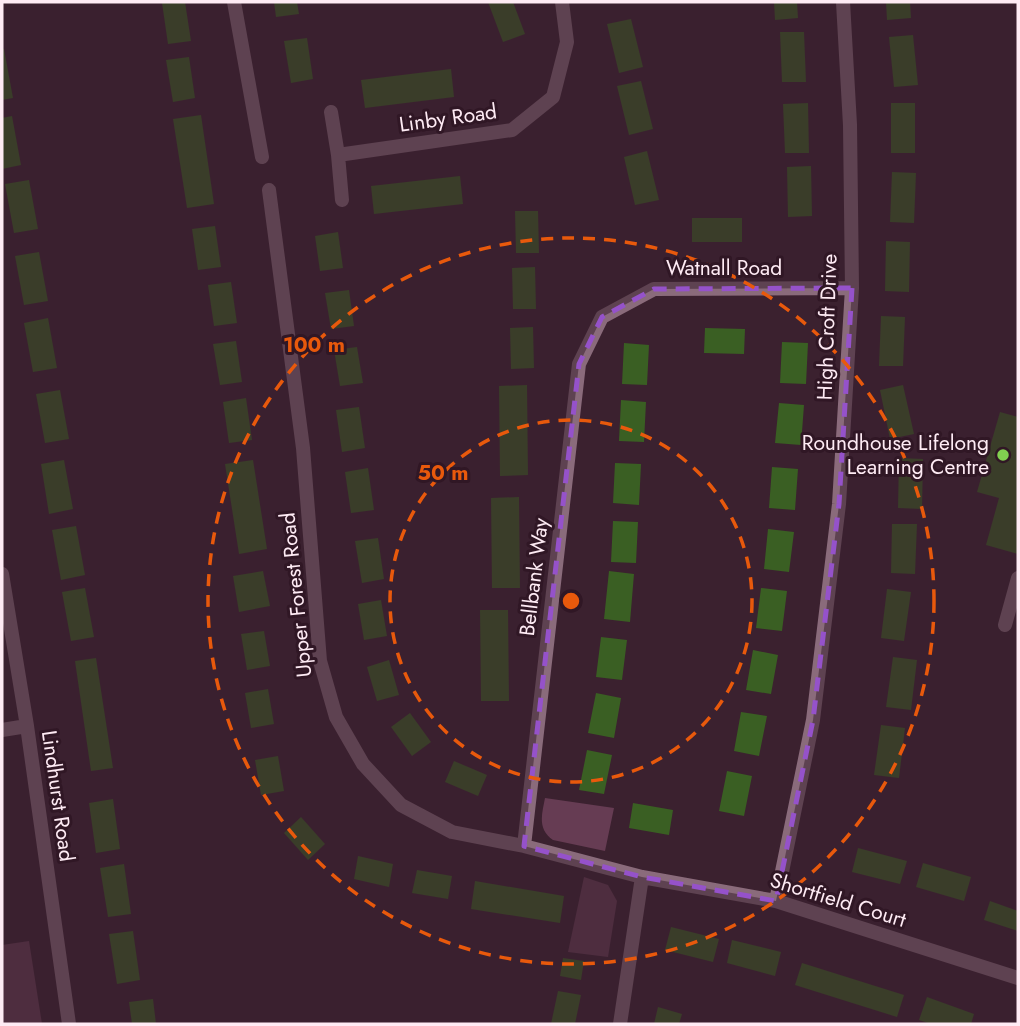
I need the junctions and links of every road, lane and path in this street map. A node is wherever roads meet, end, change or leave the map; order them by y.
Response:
1 (234, 2) edge
2 (562, 2) edge
3 (843, 2) edge
4 (331, 112) dead end
5 (338, 155) junction
6 (262, 157) dead end
7 (269, 190) dead end
8 (342, 200) dead end
9 (852, 288) junction
10 (602, 317) joint
11 (2, 574) edge
12 (1018, 578) edge
13 (1005, 625) dead end
14 (27, 726) junction
15 (2, 730) edge
16 (524, 846) junction
17 (642, 877) junction
18 (776, 901) junction
19 (1018, 978) edge
20 (69, 1024) edge
21 (620, 1024) edge

1 - 6 street
2 - 5 street, Linby Road
3 - 9 street, High Croft Drive
4 - 5 street
5 - 8 street
7 - 16 street, Upper Forest Road
9 - 10 street, Watnall Road
9 - 18 street, High Croft Drive
10 - 16 street, Bellbank Way
11 - 14 street, Lindhurst Road
12 - 13 street
14 - 15 street
14 - 20 street, Lindhurst Road
16 - 17 street, Upper Forest Road
17 - 18 street, Shortfield Court
17 - 21 street
18 - 19 street, Shortfield Court

